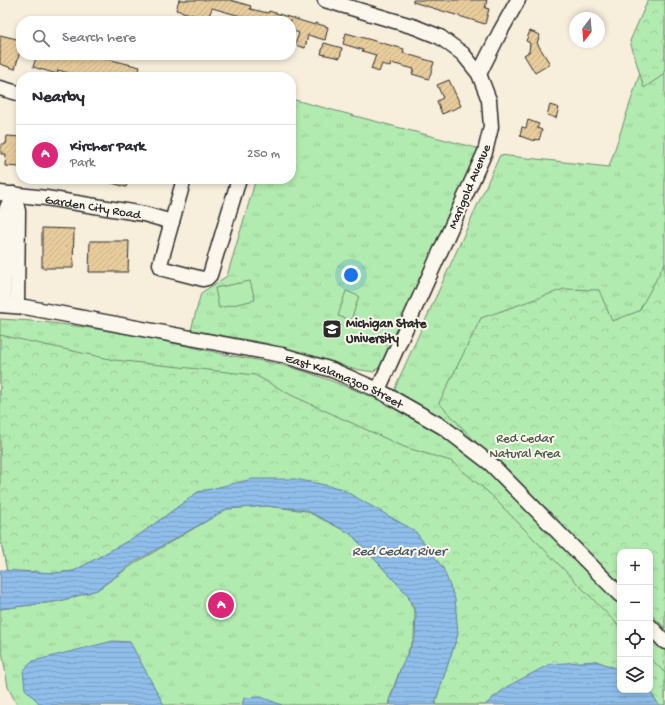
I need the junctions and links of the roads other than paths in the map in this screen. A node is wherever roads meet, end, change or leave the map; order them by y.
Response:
1 (324, 0) edge
2 (518, 0) edge
3 (479, 74) junction
4 (0, 88) edge
5 (16, 93) edge
6 (183, 184) edge
7 (237, 184) edge
8 (9, 194) edge
9 (172, 222) junction
10 (6, 305) edge
11 (378, 390) junction
12 (617, 592) edge
13 (653, 629) edge
14 (665, 642) edge

1 - 3 street, Marigold Avenue
2 - 3 street
3 - 11 street, Marigold Avenue
4 - 5 street
6 - 9 street
7 - 9 street
8 - 9 street, Garden City Road
8 - 10 street, Garden City Road
10 - 11 street, East Kalamazoo Street
11 - 12 street, East Kalamazoo Street
13 - 14 street

